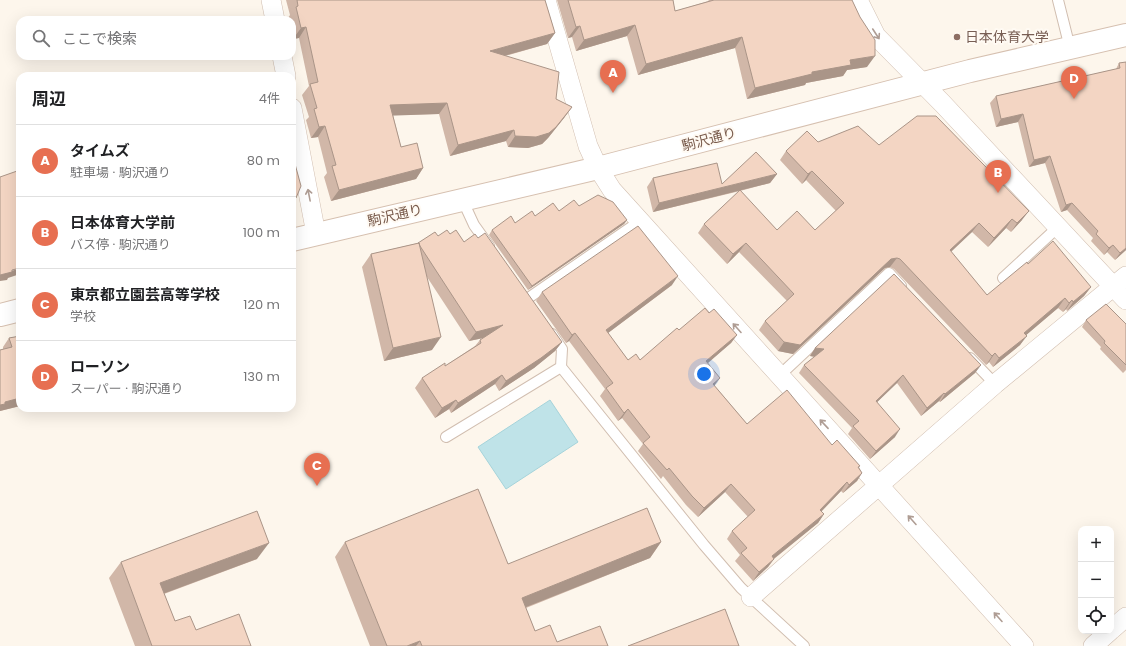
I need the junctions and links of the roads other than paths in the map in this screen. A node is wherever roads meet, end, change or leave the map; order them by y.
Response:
1 (271, 0) edge
2 (546, 0) edge
3 (858, 0) edge
4 (1058, 0) edge
5 (274, 16) edge
6 (1126, 35) edge
7 (1070, 48) junction
8 (283, 60) edge
9 (285, 72) edge
10 (922, 83) junction
11 (296, 129) edge
12 (598, 168) junction
13 (462, 199) junction
14 (640, 221) junction
15 (1058, 227) junction
16 (316, 234) junction
17 (296, 239) edge
18 (496, 256) edge
19 (1003, 278) dead end
20 (1122, 287) edge
21 (910, 295) edge
22 (527, 299) edge
23 (16, 311) edge
24 (0, 315) edge
25 (544, 324) edge
26 (963, 351) edge
27 (562, 368) junction
28 (780, 375) junction
29 (995, 384) junction
30 (446, 437) dead end
31 (880, 485) junction
32 (751, 597) junction
33 (1126, 617) edge
34 (1114, 628) edge
35 (1107, 634) edge
36 (804, 646) edge
37 (1024, 646) edge
38 (1093, 646) edge

1 - 5 street
2 - 12 street
3 -> 10 street
4 - 7 lane
6 - 7 main road, 駒沢通り
7 - 10 main road, 駒沢通り
8 - 9 street
10 - 12 main road, 駒沢通り
10 - 15 street
16 -> 11 street
12 - 13 main road, 駒沢通り
12 - 14 street
13 - 16 main road, 駒沢通り
13 - 18 lane
14 - 22 lane
28 -> 14 street
15 - 19 lane
15 - 20 street
16 - 17 main road, 駒沢通り
20 - 29 street
21 - 28 lane
23 - 24 main road
25 - 27 lane
26 - 29 lane
27 - 30 lane
27 - 32 lane
31 -> 28 street
29 - 31 street
31 - 32 street
37 -> 31 street
32 - 36 lane
33 - 34 street
35 - 38 street

